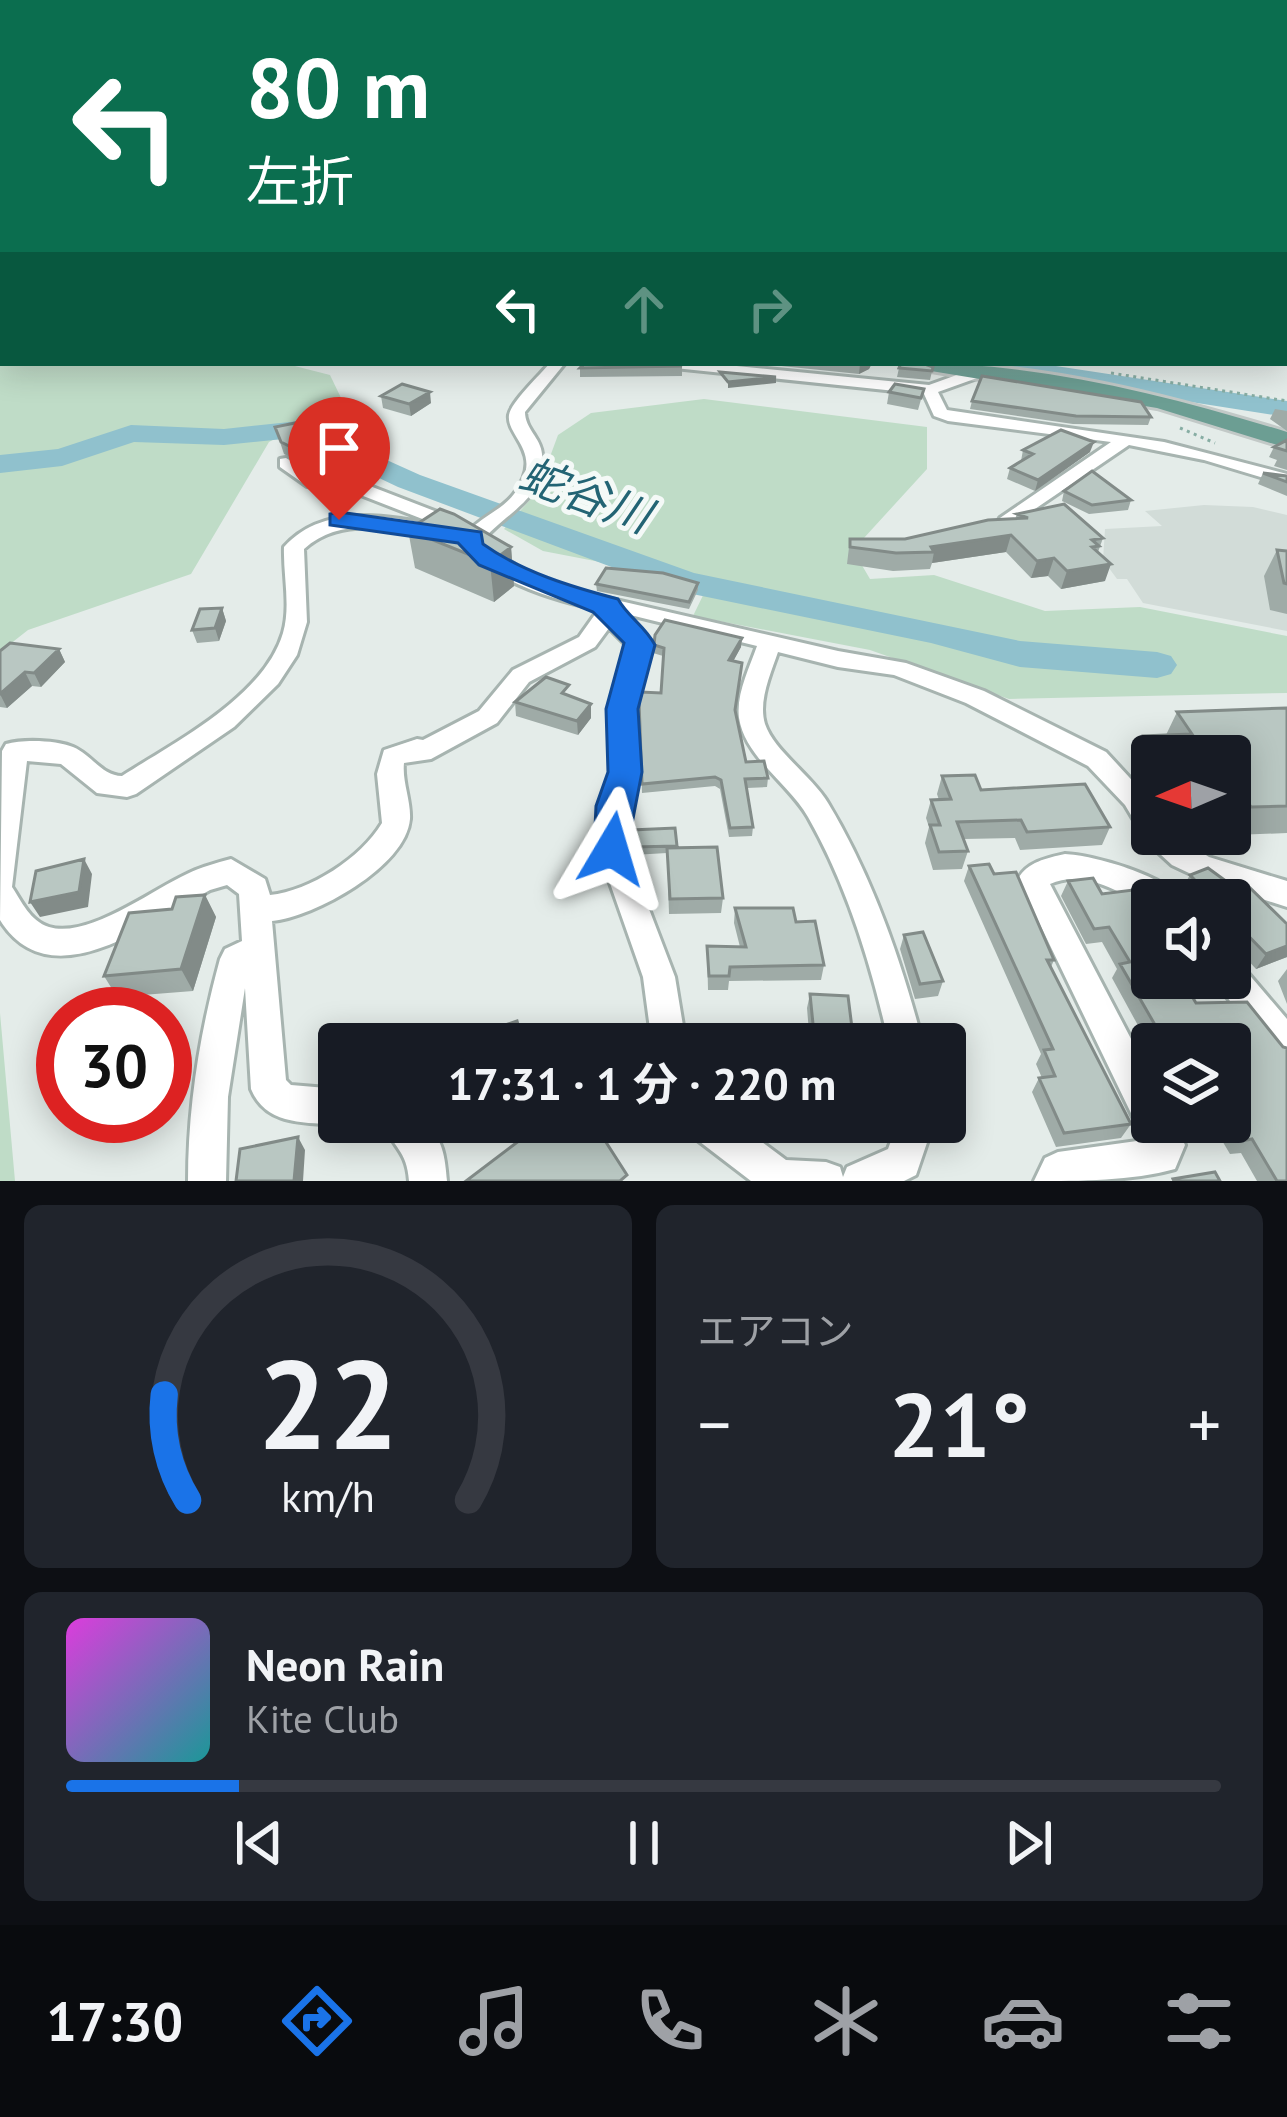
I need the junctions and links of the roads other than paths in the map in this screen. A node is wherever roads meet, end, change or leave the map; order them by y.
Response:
1 (556, 366) edge
2 (694, 366) edge
3 (974, 367) edge
4 (930, 390) junction
5 (1287, 440) edge
6 (1124, 442) junction
7 (286, 464) dead end
8 (1287, 480) edge
9 (987, 529) edge
10 (479, 533) junction
11 (608, 609) junction
12 (769, 643) junction
13 (1131, 793) edge
14 (1179, 855) edge
15 (0, 881) edge
16 (1131, 886) edge
17 (0, 894) edge
18 (1287, 894) edge
19 (255, 910) junction
20 (257, 950) junction
21 (1249, 999) edge
22 (666, 1023) edge
23 (901, 1023) edge
24 (1287, 1046) edge
25 (1131, 1075) edge
26 (318, 1105) edge
27 (420, 1143) edge
28 (729, 1143) edge
29 (909, 1143) edge
30 (1165, 1143) edge
31 (774, 1180) edge
32 (207, 1181) edge
33 (428, 1181) edge
34 (826, 1181) edge
35 (861, 1181) edge
36 (1053, 1181) edge

1 - 10 street
2 - 4 street
3 - 4 street
3 - 5 main road
4 - 6 street
6 - 8 street
6 - 9 street
7 - 10 street
10 - 11 street
10 - 15 street
11 - 12 street
11 - 19 street
11 - 22 street
12 - 13 street
12 - 23 street
14 - 18 street
16 - 25 street
17 - 19 street
19 - 20 street
20 - 26 street
20 - 32 street
21 - 24 street
27 - 33 street
28 - 31 street
29 - 35 street
30 - 36 street
31 - 34 street

